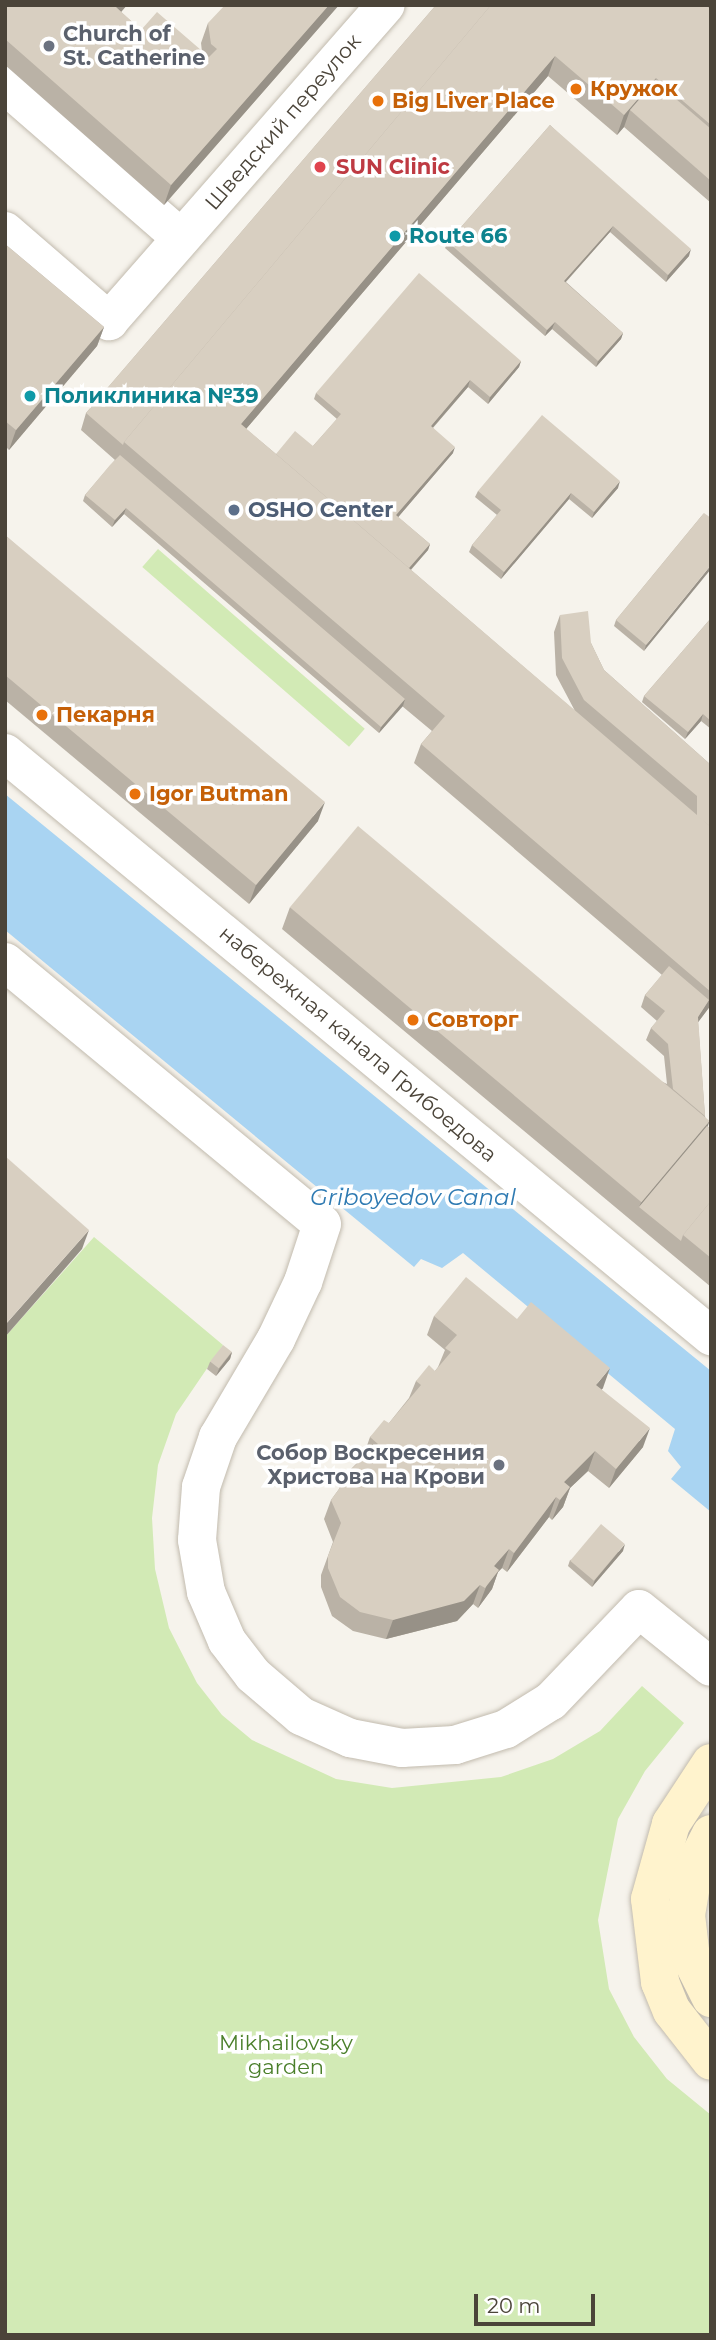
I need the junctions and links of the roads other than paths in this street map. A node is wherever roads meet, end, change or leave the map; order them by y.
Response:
1 (386, 5) edge
2 (5, 85) edge
3 (5, 231) edge
4 (181, 238) junction
5 (5, 753) edge
6 (5, 962) edge
7 (711, 1336) edge
8 (711, 1667) edge
9 (711, 1763) edge
10 (711, 1834) edge
11 (711, 1997) edge
12 (711, 2061) edge

1 - 4 street, Шведский переулок
2 - 4 street
3 - 4 street, Шведский переулок
5 - 7 street, набережная канала Грибоедова
6 - 8 street
9 - 12 main road
10 - 11 main road

